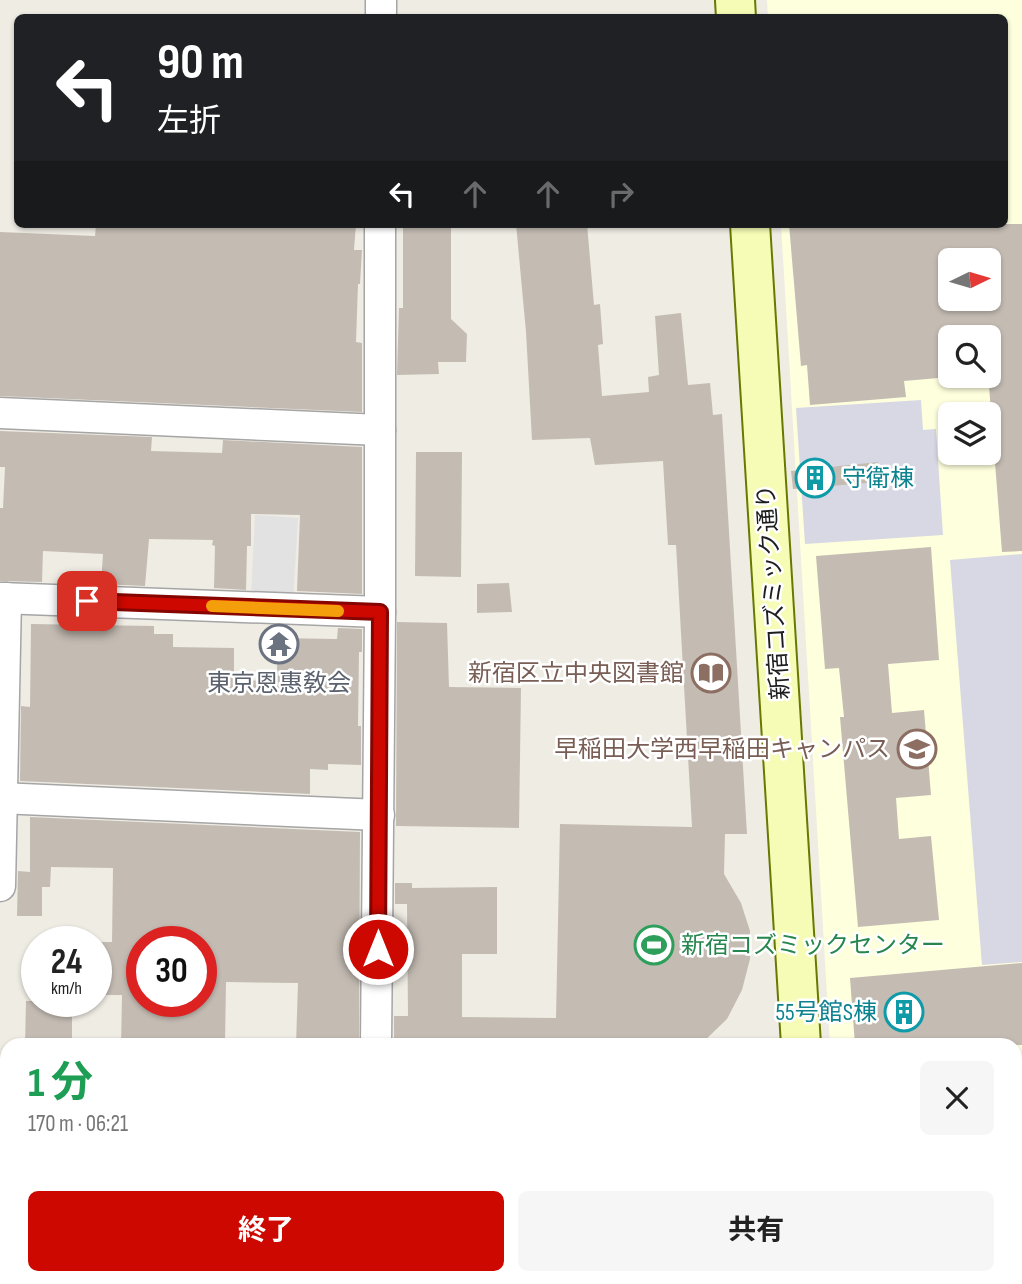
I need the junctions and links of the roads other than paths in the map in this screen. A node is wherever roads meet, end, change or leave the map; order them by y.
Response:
1 (380, 228) edge
2 (750, 228) edge
3 (0, 413) edge
4 (380, 430) junction
5 (3, 598) edge
6 (380, 612) junction
7 (2, 798) edge
8 (379, 816) junction
9 (0, 886) edge
10 (376, 1038) edge
11 (802, 1038) edge

1 - 4 street
2 - 11 street, 新宿コズミック通り
3 - 4 street
4 - 6 street
5 - 6 street
5 - 7 street
6 - 8 street
7 - 8 street
7 - 9 street
8 - 10 street

